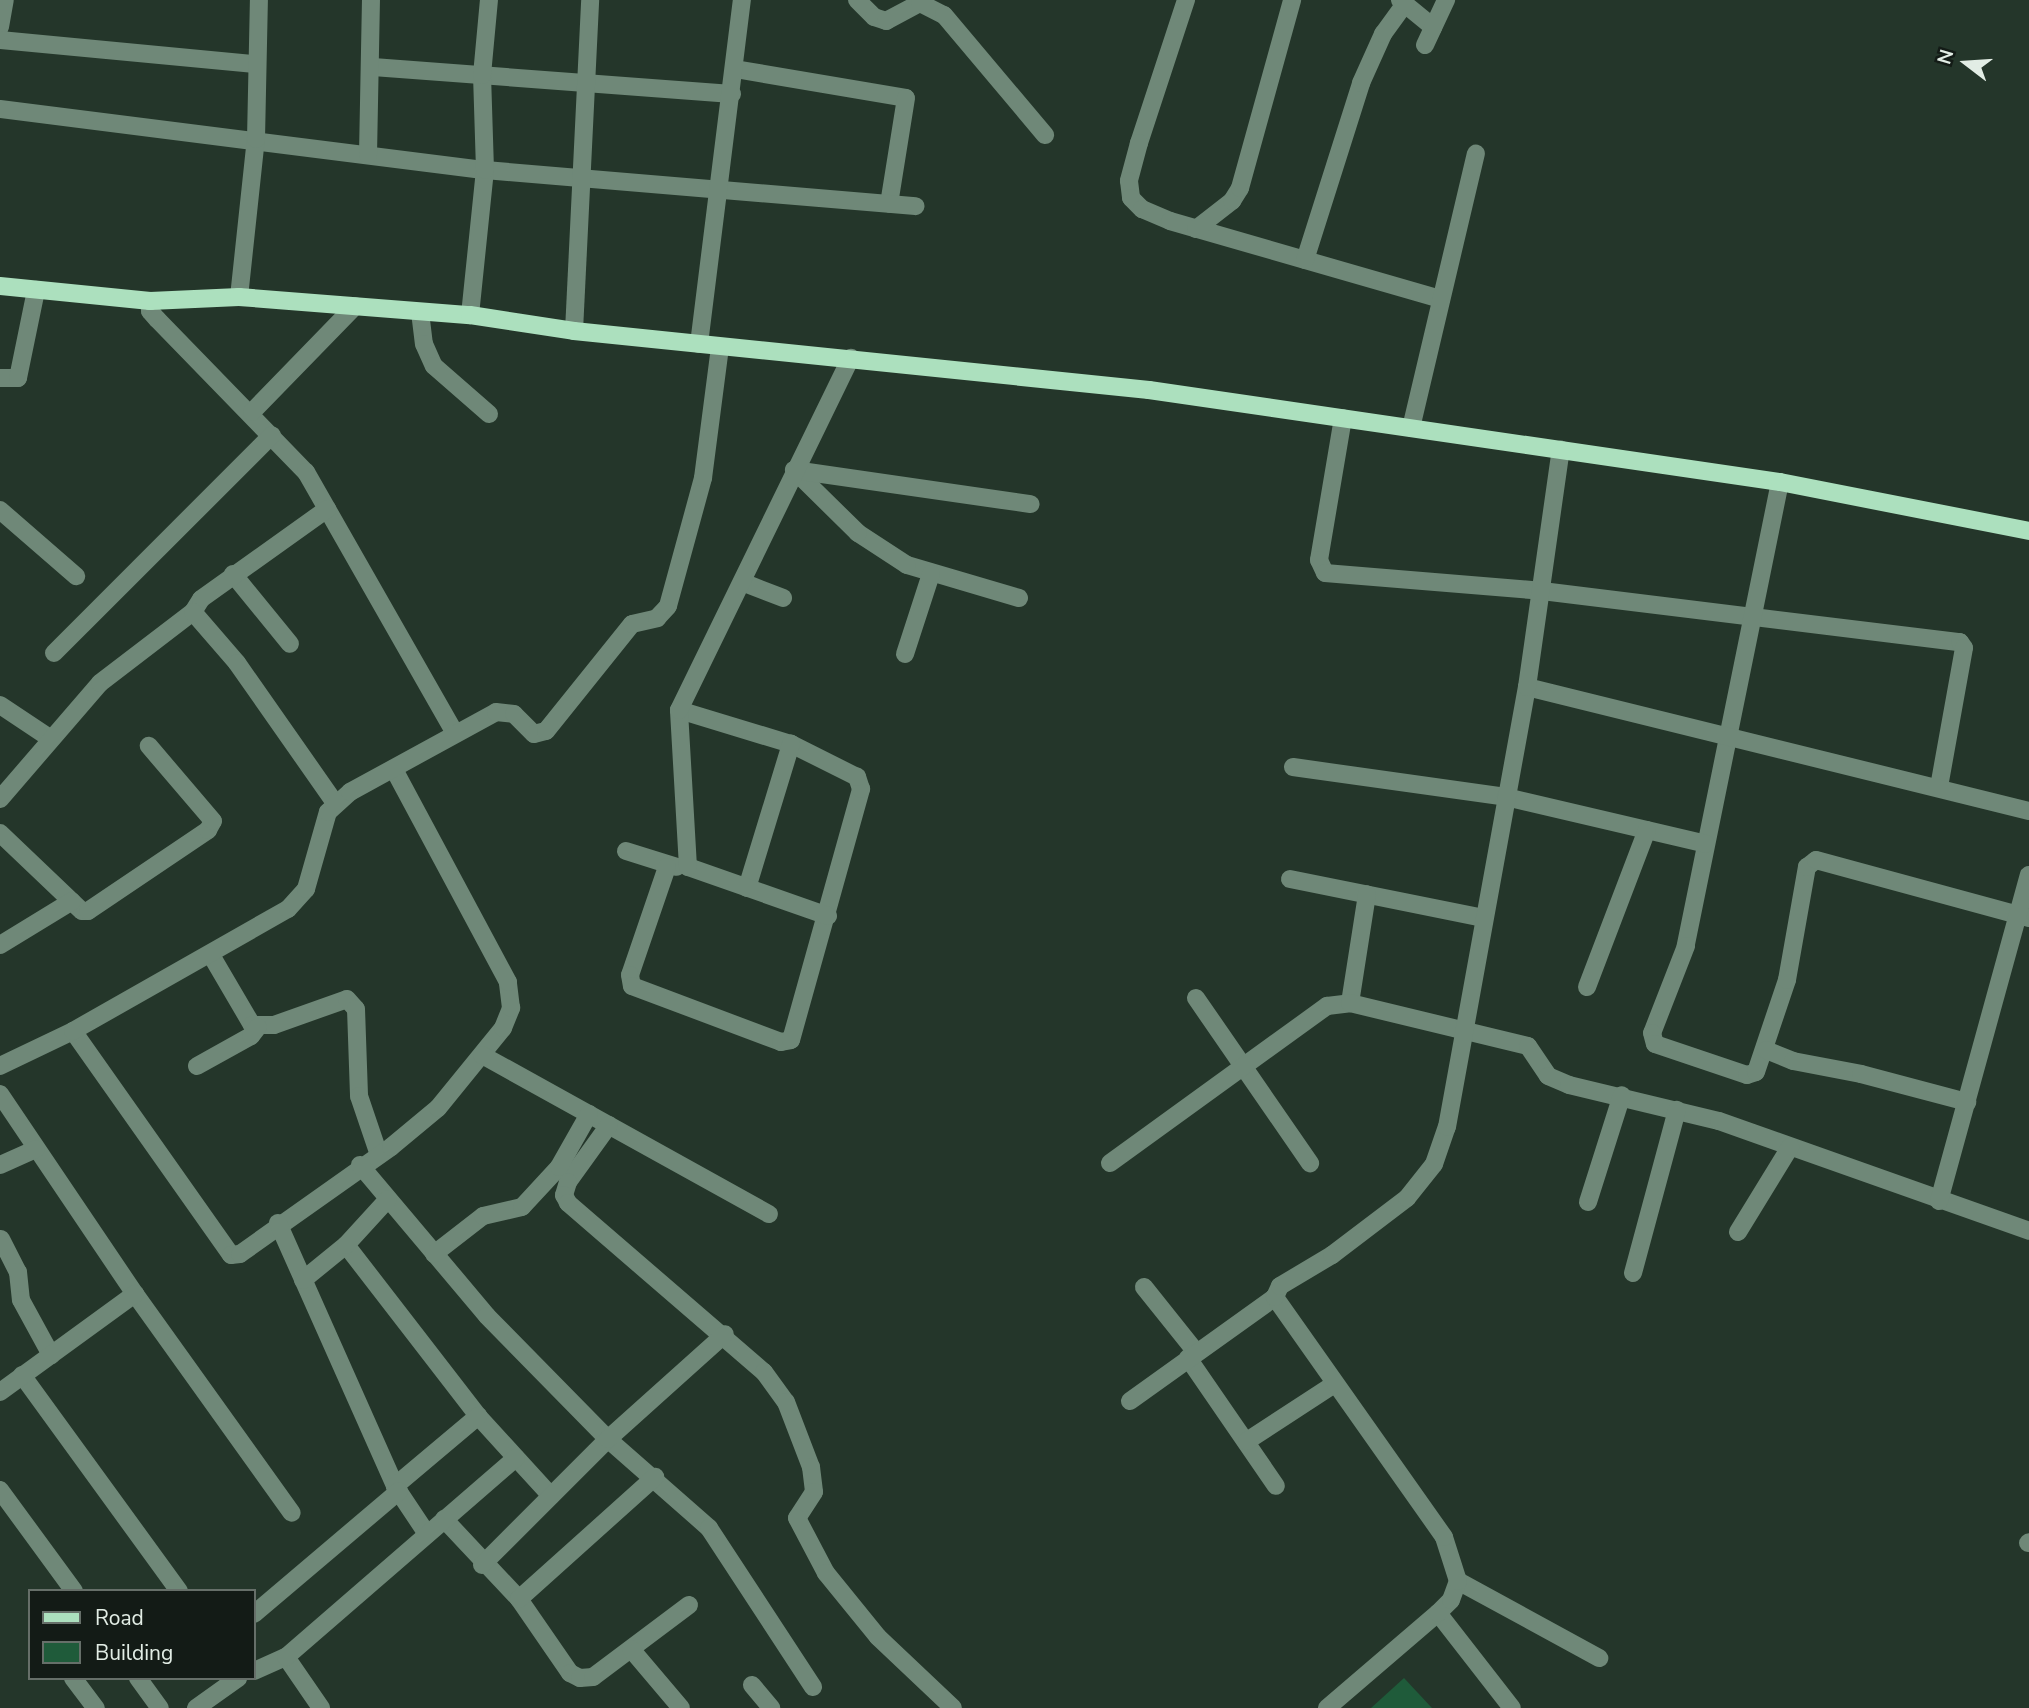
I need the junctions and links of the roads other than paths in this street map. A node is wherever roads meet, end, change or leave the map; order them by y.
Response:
1 (5, 0) edge
2 (259, 0) edge
3 (371, 0) edge
4 (489, 0) edge
5 (590, 0) edge
6 (743, 0) edge
7 (857, 0) edge
8 (1186, 0) edge
9 (1292, 0) edge
10 (1446, 0) edge
11 (1403, 2) edge
12 (0, 27) edge
13 (1433, 27) junction
14 (0, 40) edge
15 (1425, 45) dead end
16 (255, 64) junction
17 (373, 66) junction
18 (735, 69) junction
19 (482, 75) junction
20 (585, 82) junction
21 (732, 94) junction
22 (0, 109) edge
23 (1045, 135) dead end
24 (256, 139) junction
25 (1476, 153) dead end
26 (368, 155) junction
27 (485, 170) junction
28 (582, 180) junction
29 (717, 189) junction
30 (889, 204) junction
31 (915, 206) dead end
32 (1196, 229) junction
33 (1305, 260) junction
34 (0, 286) edge
35 (36, 290) junction
36 (239, 297) junction
37 (1441, 299) junction
38 (150, 301) junction
39 (355, 306) junction
40 (420, 312) junction
41 (470, 315) junction
42 (574, 331) junction
43 (699, 344) junction
44 (720, 346) junction
45 (850, 358) junction
46 (0, 378) edge
47 (252, 412) junction
48 (489, 414) dead end
49 (1343, 418) junction
50 (1411, 428) junction
51 (272, 435) junction
52 (1562, 449) junction
53 (794, 470) junction
54 (1780, 482) junction
55 (1031, 504) dead end
56 (327, 509) junction
57 (0, 510) edge
58 (2029, 531) edge
59 (233, 574) junction
60 (931, 574) junction
61 (76, 576) dead end
62 (742, 582) junction
63 (1542, 591) junction
64 (783, 598) dead end
65 (1019, 598) dead end
66 (193, 612) junction
67 (1754, 616) junction
68 (290, 644) dead end
69 (54, 653) dead end
70 (905, 654) dead end
71 (1527, 687) junction
72 (0, 705) edge
73 (679, 710) junction
74 (455, 733) junction
75 (1730, 733) junction
76 (51, 738) junction
77 (791, 744) junction
78 (149, 746) dead end
79 (1293, 766) dead end
80 (394, 769) junction
81 (1940, 787) junction
82 (1506, 797) junction
83 (0, 799) edge
84 (335, 803) junction
85 (2029, 811) edge
86 (1647, 830) junction
87 (0, 833) edge
88 (1706, 844) junction
89 (626, 851) dead end
90 (667, 867) junction
91 (688, 867) junction
92 (2029, 875) edge
93 (1290, 879) dead end
94 (747, 888) junction
95 (1367, 894) junction
96 (72, 901) junction
97 (828, 916) junction
98 (2023, 916) edge
99 (1484, 918) junction
100 (0, 945) edge
101 (211, 955) junction
102 (1587, 987) dead end
103 (1196, 998) dead end
104 (1350, 1003) junction
105 (258, 1027) junction
106 (73, 1031) junction
107 (1464, 1034) junction
108 (1766, 1050) junction
109 (482, 1055) junction
110 (0, 1066) edge
111 (197, 1066) dead end
112 (1245, 1068) junction
113 (0, 1094) edge
114 (1622, 1095) junction
115 (1967, 1102) junction
116 (1677, 1110) junction
117 (589, 1114) junction
118 (609, 1125) junction
119 (1790, 1147) junction
120 (36, 1149) junction
121 (379, 1154) junction
122 (1110, 1163) dead end
123 (1310, 1163) dead end
124 (0, 1165) edge
125 (360, 1165) junction
126 (388, 1199) junction
127 (1939, 1201) junction
128 (1588, 1202) dead end
129 (769, 1214) dead end
130 (278, 1223) junction
131 (2029, 1231) edge
132 (1738, 1232) dead end
133 (1, 1239) edge
134 (346, 1245) junction
135 (434, 1254) junction
136 (1633, 1273) dead end
137 (303, 1280) junction
138 (1144, 1287) dead end
139 (135, 1294) junction
140 (1275, 1297) junction
141 (724, 1334) junction
142 (51, 1354) junction
143 (1192, 1355) junction
144 (22, 1375) junction
145 (1333, 1385) junction
146 (0, 1392) edge
147 (1130, 1401) dead end
148 (478, 1416) junction
149 (608, 1438) junction
150 (1247, 1441) junction
151 (516, 1458) junction
152 (654, 1477) junction
153 (1276, 1486) dead end
154 (397, 1489) junction
155 (0, 1490) edge
156 (551, 1496) junction
157 (292, 1513) dead end
158 (444, 1520) junction
159 (427, 1534) junction
160 (482, 1564) junction
161 (1458, 1581) junction
162 (73, 1589) edge
163 (178, 1589) edge
164 (519, 1599) junction
165 (689, 1605) dead end
166 (256, 1612) edge
167 (1438, 1613) junction
168 (631, 1649) junction
169 (286, 1657) junction
170 (1600, 1658) dead end
171 (256, 1670) edge
172 (75, 1680) edge
173 (139, 1680) edge
174 (235, 1680) edge
175 (752, 1685) dead end
176 (813, 1687) dead end
177 (96, 1708) edge
178 (160, 1708) edge
179 (196, 1708) edge
180 (321, 1708) edge
181 (681, 1708) edge
182 (771, 1708) edge
183 (953, 1708) edge
184 (1327, 1708) edge
185 (1511, 1708) edge

1 - 12 street
2 - 16 street
3 - 17 street
4 - 19 street
5 - 20 street
6 - 18 street
7 - 23 street
8 - 32 street
9 - 32 street
10 - 13 street
11 - 13 street
11 - 33 street
13 - 15 street
14 - 16 street
16 - 24 street
17 - 19 street
17 - 26 street
18 - 21 street
18 - 30 street
19 - 20 street
19 - 27 street
20 - 21 street
20 - 28 street
21 - 29 street
22 - 24 street
24 - 26 street
24 - 36 street
25 - 37 street
26 - 27 street
27 - 28 street
27 - 41 street
28 - 29 street
28 - 42 street
29 - 30 street
29 - 43 street
30 - 31 street
32 - 33 street
33 - 37 street
34 - 35 main road
35 - 38 main road
35 - 46 street
36 - 38 main road
36 - 39 main road
37 - 50 street
38 - 47 street
39 - 40 main road
39 - 47 street
40 - 41 main road
40 - 48 street
41 - 42 main road
42 - 43 main road
43 - 44 main road
44 - 45 main road
44 - 74 street
45 - 49 main road
45 - 53 street
47 - 51 street
49 - 50 main road
49 - 63 street
50 - 52 main road
51 - 56 street
51 - 69 street
52 - 54 main road
52 - 63 street
53 - 55 street
53 - 60 street
53 - 62 street
54 - 58 main road
54 - 67 street
56 - 59 street
56 - 74 street
57 - 61 street
59 - 66 street
59 - 68 street
60 - 65 street
60 - 70 street
62 - 64 street
62 - 73 street
63 - 67 street
63 - 71 street
66 - 76 street
66 - 84 street
67 - 75 street
67 - 81 street
71 - 75 street
71 - 82 street
72 - 76 street
73 - 77 street
73 - 91 street
74 - 80 street
75 - 81 street
75 - 88 street
76 - 83 street
77 - 94 street
77 - 97 street
78 - 96 street
79 - 82 street
80 - 84 street
80 - 109 street
81 - 85 street
82 - 86 street
82 - 99 street
84 - 101 street
86 - 88 street
86 - 102 street
87 - 96 street
88 - 108 street
89 - 90 street
90 - 91 street
90 - 97 street
91 - 94 street
92 - 98 street
93 - 95 street
94 - 97 street
95 - 99 street
95 - 104 street
96 - 100 street
98 - 108 street
98 - 115 street
99 - 107 street
101 - 105 street
101 - 106 street
103 - 112 street
104 - 107 street
104 - 112 street
105 - 111 street
105 - 121 street
106 - 110 street
106 - 130 street
107 - 114 street
107 - 140 street
108 - 115 street
109 - 117 street
109 - 121 street
112 - 122 street
112 - 123 street
113 - 120 street
114 - 116 street
114 - 128 street
115 - 127 street
116 - 119 street
116 - 136 street
117 - 118 street
117 - 135 street
118 - 129 street
118 - 141 street
119 - 127 street
119 - 132 street
120 - 124 street
120 - 139 street
121 - 125 street
125 - 126 street
125 - 130 street
126 - 134 street
126 - 135 street
127 - 131 street
130 - 137 street
133 - 142 street
134 - 137 street
134 - 148 street
135 - 149 street
137 - 154 street
138 - 143 street
139 - 142 street
139 - 157 street
140 - 143 street
140 - 145 street
141 - 149 street
141 - 183 street
142 - 144 street
143 - 147 street
143 - 150 street
144 - 146 street
144 - 163 street
145 - 150 street
145 - 161 street
148 - 151 street
148 - 154 street
149 - 152 street
149 - 156 street
150 - 153 street
151 - 156 street
151 - 158 street
152 - 164 street
152 - 176 street
154 - 159 street
154 - 166 street
155 - 162 street
156 - 160 street
158 - 159 street
158 - 160 street
159 - 169 street
160 - 164 street
161 - 167 street
161 - 170 street
164 - 168 street
165 - 168 street
167 - 184 street
167 - 185 street
168 - 181 street
169 - 171 street
169 - 180 street
172 - 177 street
173 - 178 street
174 - 179 street
175 - 182 street

